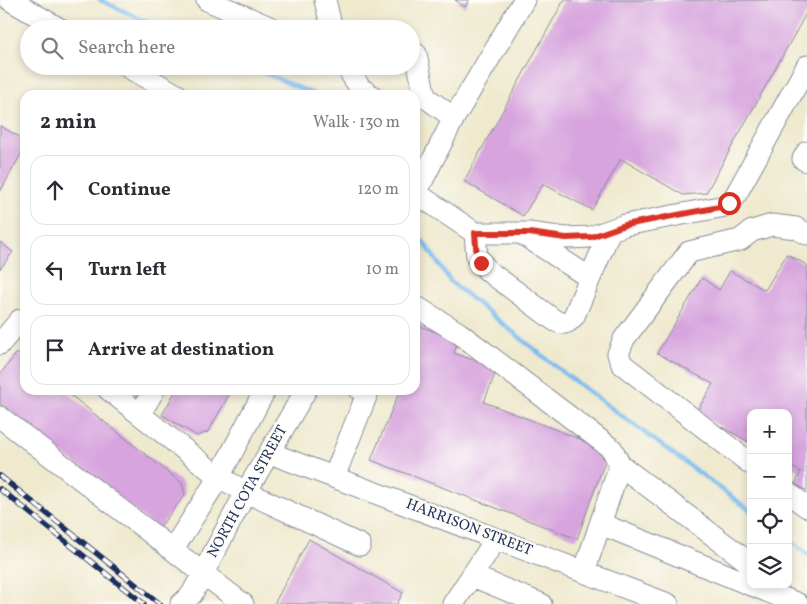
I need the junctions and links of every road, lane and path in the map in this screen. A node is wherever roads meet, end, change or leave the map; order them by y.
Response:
1 (10, 0) edge
2 (207, 0) edge
3 (325, 0) edge
4 (524, 0) edge
5 (44, 20) edge
6 (253, 20) edge
7 (330, 20) edge
8 (807, 66) edge
9 (142, 75) edge
10 (352, 75) edge
11 (418, 75) edge
12 (168, 90) edge
13 (363, 90) edge
14 (419, 90) edge
15 (420, 99) edge
16 (454, 118) junction
17 (807, 152) edge
18 (807, 161) edge
19 (420, 186) edge
20 (420, 197) edge
21 (610, 230) junction
22 (475, 233) junction
23 (521, 233) junction
24 (807, 234) edge
25 (590, 278) junction
26 (420, 309) edge
27 (20, 320) edge
28 (0, 344) edge
29 (115, 395) edge
30 (151, 395) edge
31 (262, 395) edge
32 (303, 395) edge
33 (367, 395) edge
34 (140, 414) junction
35 (0, 417) edge
36 (270, 452) junction
37 (747, 461) edge
38 (620, 465) junction
39 (219, 477) junction
40 (334, 477) junction
41 (246, 492) junction
42 (792, 496) edge
43 (807, 507) edge
44 (601, 524) junction
45 (496, 538) junction
46 (360, 544) dead end
47 (173, 549) junction
48 (747, 561) edge
49 (204, 572) junction
50 (584, 572) junction
51 (472, 576) junction
52 (747, 583) edge
53 (762, 589) edge
54 (783, 589) edge
55 (187, 601) edge
56 (455, 603) edge
57 (243, 604) edge
58 (541, 604) edge
59 (668, 604) edge
60 (798, 604) edge
61 (803, 604) edge

1 - 5 street
2 - 6 street
3 - 7 street
4 - 16 street
8 - 21 street
9 - 12 street
10 - 13 street
11 - 14 street
15 - 16 street
16 - 19 street
17 - 18 street
20 - 22 street
21 - 23 street
21 - 25 street
22 - 23 street
22 - 25 street
23 - 25 street
24 - 37 street
26 - 38 street
27 - 28 street
29 - 34 street
30 - 34 street
31 - 39 street
32 - 36 street, NORTH COTA STREET
33 - 40 street
34 - 39 street
35 - 47 street
36 - 40 street, HARRISON STREET
36 - 41 street, NORTH COTA STREET
38 - 44 street
38 - 48 street
39 - 41 street
39 - 47 street
40 - 45 street, HARRISON STREET
41 - 46 street
41 - 49 street, NORTH COTA STREET
42 - 43 street
44 - 50 street
44 - 52 street
45 - 50 street, HARRISON STREET
45 - 51 street
47 - 49 street
49 - 55 street, NORTH COTA STREET
49 - 57 street
50 - 59 street, HARRISON STREET
51 - 56 street
51 - 58 street
53 - 60 street
54 - 61 street

